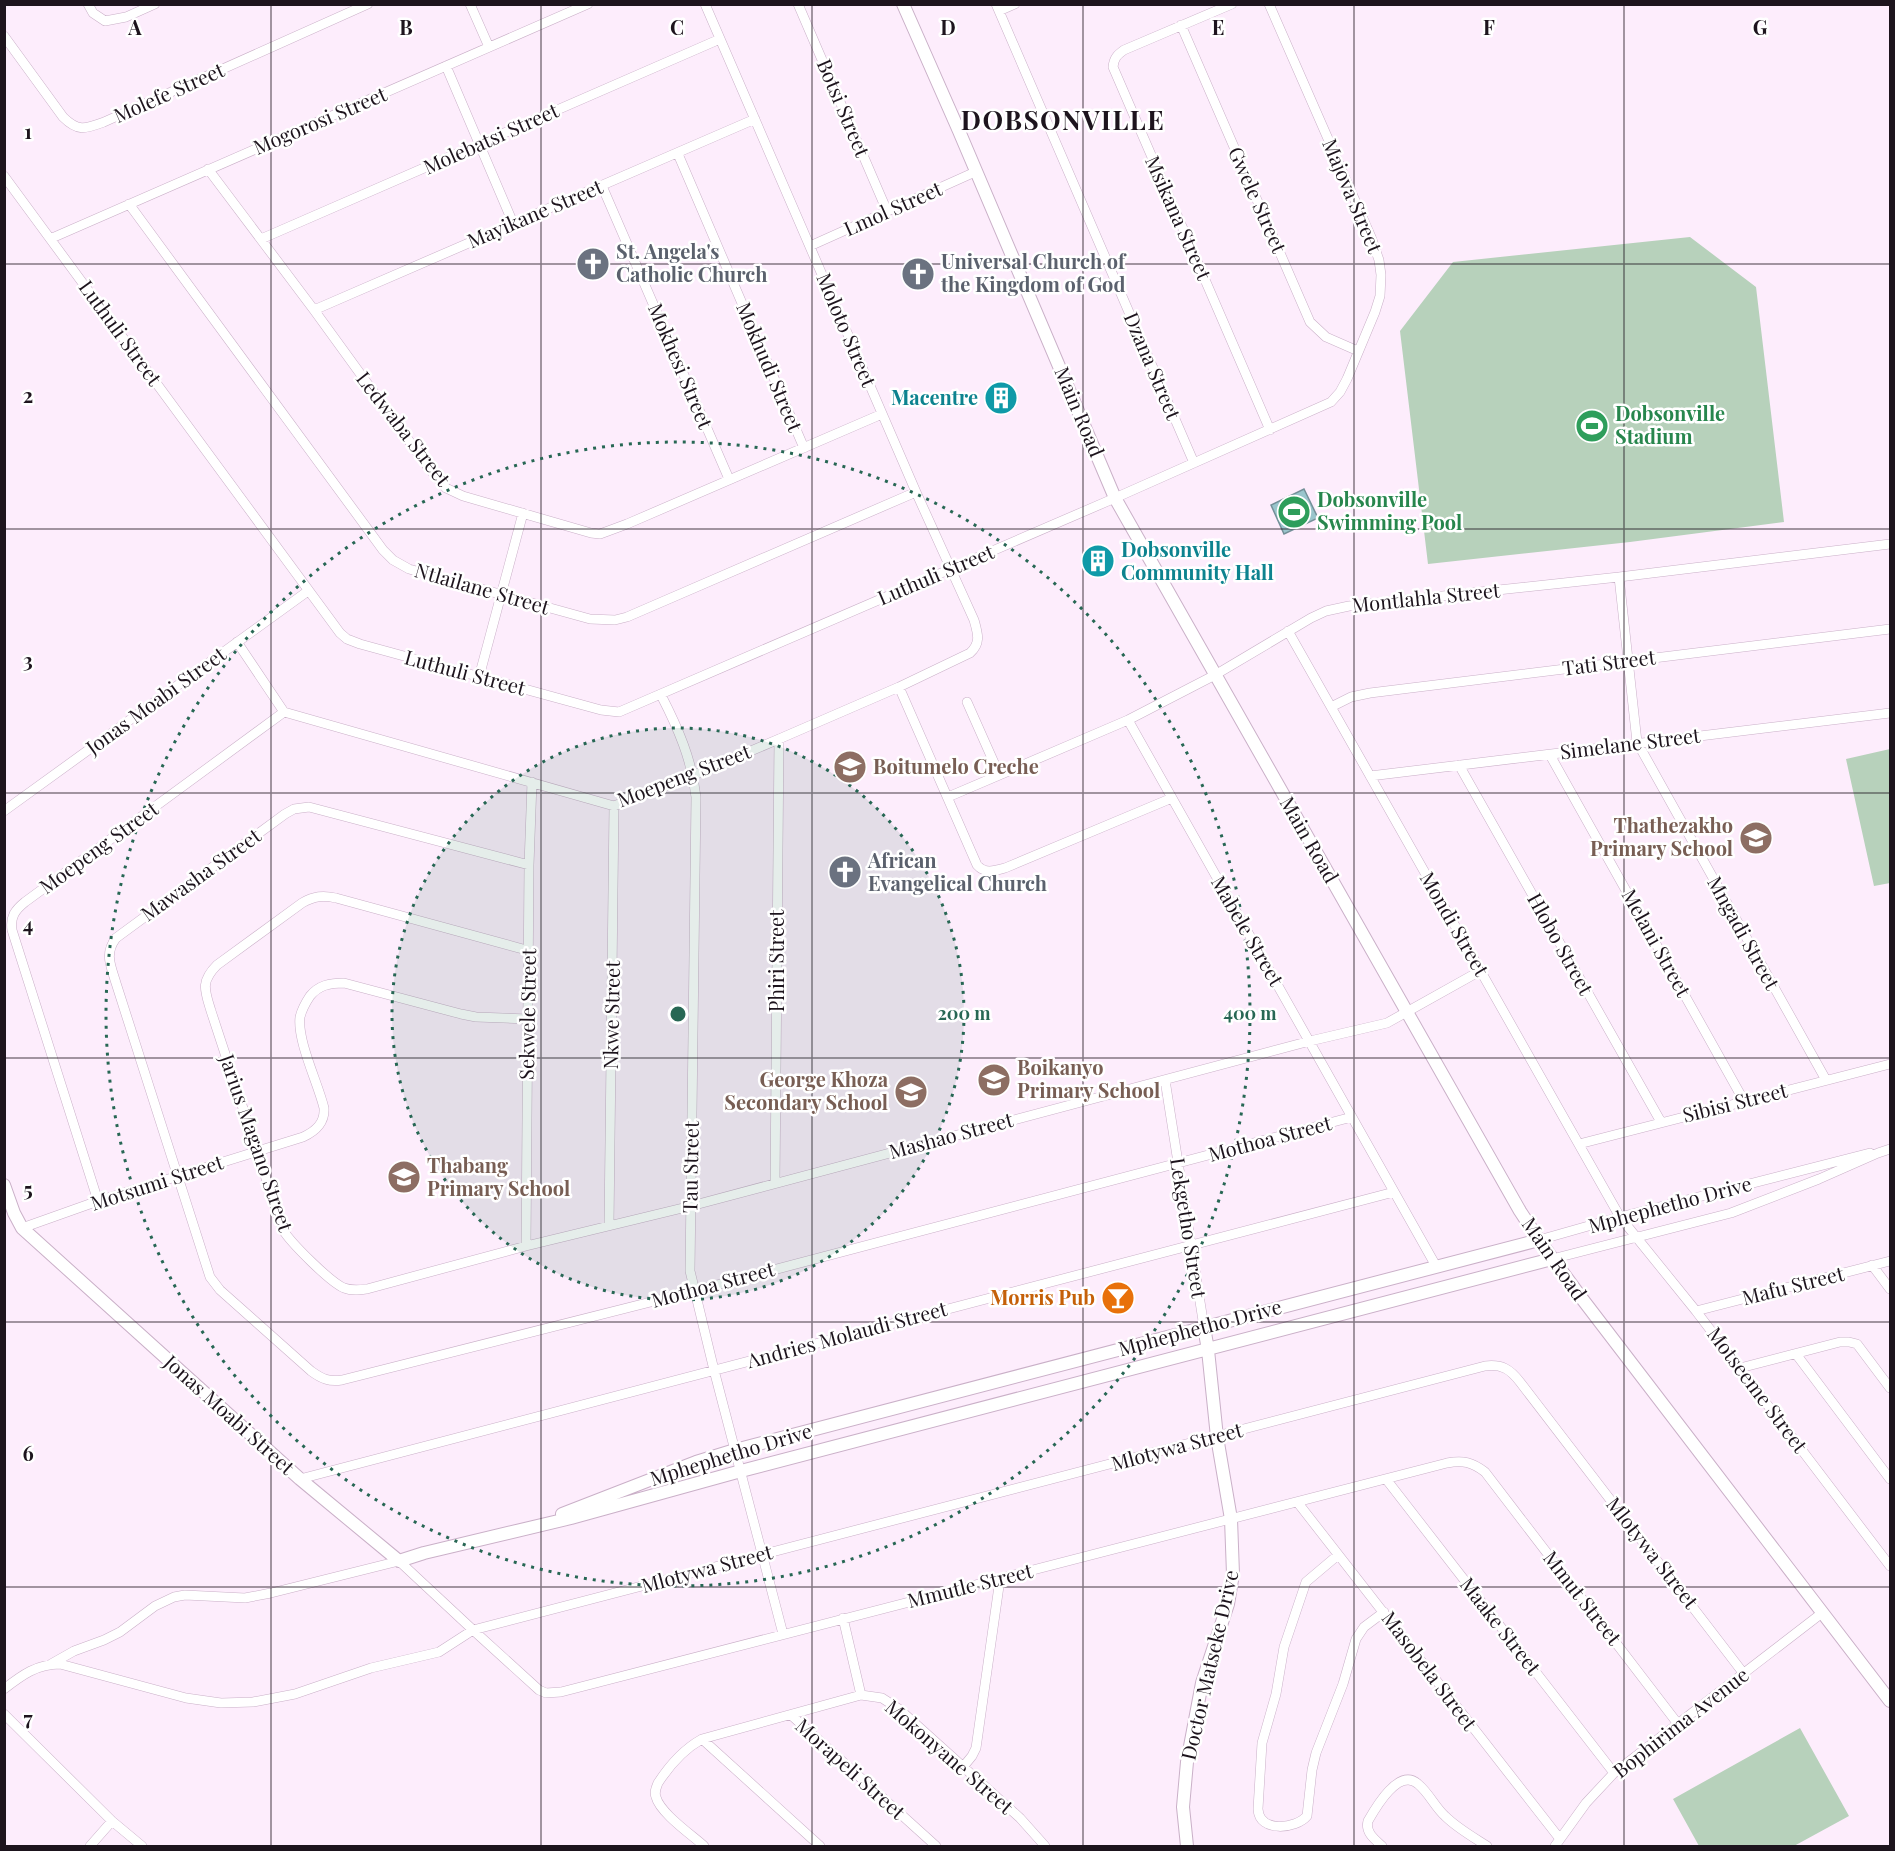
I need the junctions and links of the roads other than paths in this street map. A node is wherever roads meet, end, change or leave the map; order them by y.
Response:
1 (88, 4) edge
2 (155, 4) edge
3 (368, 4) edge
4 (471, 4) edge
5 (588, 4) edge
6 (705, 4) edge
7 (798, 4) edge
8 (903, 4) edge
9 (1015, 4) edge
10 (1232, 4) edge
11 (1269, 4) edge
12 (998, 8) edge
13 (1181, 25) junction
14 (4, 36) edge
15 (720, 39) junction
16 (489, 47) junction
17 (446, 66) junction
18 (755, 119) junction
19 (479, 145) junction
20 (678, 154) junction
21 (208, 169) junction
22 (975, 172) junction
23 (4, 176) edge
24 (602, 186) junction
25 (129, 204) junction
26 (887, 211) junction
27 (513, 223) junction
28 (52, 238) junction
29 (261, 239) junction
30 (810, 246) junction
31 (314, 310) junction
32 (1358, 351) junction
33 (882, 414) junction
34 (1270, 430) junction
35 (804, 448) junction
36 (1194, 463) junction
37 (729, 479) junction
38 (916, 492) junction
39 (1115, 498) junction
40 (523, 513) junction
41 (1890, 544) edge
42 (951, 569) junction
43 (1618, 577) junction
44 (309, 591) junction
45 (502, 594) junction
46 (1890, 629) edge
47 (1288, 632) junction
48 (237, 642) junction
49 (969, 653) joint
50 (1628, 660) junction
51 (1215, 675) junction
52 (479, 676) junction
53 (899, 687) junction
54 (661, 695) junction
55 (967, 702) dead end
56 (1330, 707) junction
57 (284, 712) junction
58 (1890, 713) edge
59 (1128, 720) junction
60 (779, 739) junction
61 (1637, 742) junction
62 (1550, 755) junction
63 (1459, 765) junction
64 (999, 774) junction
65 (694, 775) junction
66 (1370, 776) junction
67 (532, 782) junction
68 (948, 797) junction
69 (1172, 798) junction
70 (614, 806) junction
71 (4, 811) edge
72 (529, 865) junction
73 (530, 951) junction
74 (1480, 970) junction
75 (1407, 1011) junction
76 (528, 1019) junction
77 (1310, 1041) junction
78 (1890, 1064) edge
79 (1165, 1080) junction
80 (1826, 1080) junction
81 (1744, 1101) junction
82 (1352, 1117) junction
83 (1661, 1122) junction
84 (1579, 1144) junction
85 (1890, 1149) edge
86 (257, 1151) junction
87 (1878, 1153) junction
88 (1178, 1164) junction
89 (178, 1177) junction
90 (775, 1182) junction
91 (4, 1185) edge
92 (1394, 1192) junction
93 (98, 1201) junction
94 (691, 1206) junction
95 (1620, 1217) junction
96 (609, 1225) junction
97 (22, 1228) junction
98 (1639, 1238) junction
99 (1539, 1240) junction
100 (526, 1246) junction
101 (1190, 1246) junction
102 (1552, 1259) junction
103 (1890, 1261) edge
104 (1872, 1265) junction
105 (1436, 1266) junction
106 (1890, 1289) edge
107 (694, 1291) junction
108 (1696, 1311) junction
109 (1204, 1327) junction
110 (1208, 1350) junction
111 (1796, 1354) junction
112 (1740, 1368) junction
113 (714, 1370) junction
114 (1890, 1388) edge
115 (1216, 1437) junction
116 (735, 1450) junction
117 (741, 1471) junction
118 (1485, 1472) joint
119 (300, 1479) junction
120 (1386, 1479) junction
121 (1890, 1479) edge
122 (1298, 1503) junction
123 (1231, 1518) junction
124 (529, 1527) junction
125 (763, 1555) junction
126 (1338, 1555) junction
127 (399, 1561) junction
128 (1890, 1566) edge
129 (1000, 1579) junction
130 (1384, 1612) junction
131 (1822, 1613) junction
132 (843, 1618) junction
133 (473, 1630) junction
134 (783, 1634) junction
135 (51, 1664) junction
136 (1744, 1674) junction
137 (4, 1689) edge
138 (1888, 1694) edge
139 (861, 1695) junction
140 (4, 1714) edge
141 (791, 1715) junction
142 (1678, 1724) junction
143 (702, 1740) junction
144 (963, 1767) junction
145 (1614, 1773) junction
146 (112, 1821) junction
147 (1557, 1843) edge
148 (90, 1846) edge
149 (142, 1846) edge
150 (704, 1846) edge
151 (820, 1846) edge
152 (936, 1846) edge
153 (1045, 1846) edge
154 (1187, 1846) edge
155 (1382, 1846) edge
156 (1487, 1846) edge

1 - 2 street
3 - 14 street, Molefe Street
4 - 16 street
5 - 16 street, Mogorosi Street
6 - 15 street, Moloto Street
7 - 26 street, Botsi Street
8 - 22 street, Main Road
9 - 12 street
10 - 13 street, Msikana Street
11 - 32 street, Majova Street
12 - 36 street, Dzana Street
13 - 32 street, Gwele Street
13 - 34 street, Msikana Street
15 - 18 street, Moloto Street
15 - 19 street, Molebatsi Street
16 - 17 street, Mogorosi Street
17 - 19 street
17 - 21 street, Mogorosi Street
18 - 20 street, Mayikane Street
18 - 30 street, Moloto Street
19 - 27 street
19 - 29 street, Molebatsi Street
20 - 24 street, Mayikane Street
20 - 35 street, Mokhudi Street
21 - 25 street, Mogorosi Street
21 - 29 street, Ledwaba Street
22 - 26 street, Lmol Street
22 - 39 street, Main Road
23 - 28 street, Luthuli Street
24 - 27 street, Mayikane Street
24 - 37 street, Mokhesi Street
25 - 28 street, Mogorosi Street
25 - 45 street, Ntlailane Street
26 - 30 street, Lmol Street
27 - 31 street, Mayikane Street
28 - 44 street, Luthuli Street
29 - 31 street, Ledwaba Street
30 - 33 street, Moloto Street
31 - 40 street, Ledwaba Street
32 - 34 street, Majova Street
33 - 35 street, Ledwaba Street
33 - 38 street, Moloto Street
34 - 36 street, Majova Street
35 - 37 street, Ledwaba Street
36 - 39 street, Majova Street
37 - 40 street, Ledwaba Street
38 - 42 street, Moloto Street
38 - 45 street, Ntlailane Street
39 - 42 street, Luthuli Street
39 - 51 street, Main Road
40 - 45 street
41 - 43 street, Montlahla Street
42 - 49 street, Moloto Street
42 - 54 street, Luthuli Street
43 - 47 street, Montlahla Street
43 - 50 street, Mngadi Street
44 - 48 street, Jonas Moabi Street
44 - 52 street, Luthuli Street
45 - 52 street
46 - 50 street, Tati Street
47 - 51 street, Montlahla Street
47 - 56 street, Mondi Street
48 - 57 street
48 - 71 street, Jonas Moabi Street
49 - 53 street, Moepeng Street
50 - 56 street, Tati Street
50 - 61 street, Mngadi Street
51 - 59 street, Montlahla Street
51 - 75 street, Main Road
52 - 54 street, Luthuli Street
53 - 60 street, Moepeng Street
53 - 68 street
54 - 65 street, Tau Street
55 - 64 street
56 - 66 street, Mondi Street
57 - 67 street, Moepeng Street
57 - 93 street, Moepeng Street
58 - 61 street, Simelane Street
59 - 64 street, Montlahla Street
59 - 69 street, Mabele Street
60 - 65 street, Moepeng Street
60 - 90 street, Phiri Street
61 - 62 street, Simelane Street
61 - 80 street, Mngadi Street
62 - 63 street, Simelane Street
62 - 81 street, Melani Street
63 - 66 street, Simelane Street
63 - 83 street, Hlobo Street
64 - 68 street, Montlahla Street
65 - 70 street, Moepeng Street
65 - 94 street, Tau Street
66 - 74 street, Mondi Street
67 - 70 street, Moepeng Street
67 - 72 street, Sekwele Street
68 - 69 street
69 - 77 street, Mabele Street
70 - 96 street, Nkwe Street
72 - 73 street, Sekwele Street
72 - 89 street, Mawasha Street
73 - 76 street, Sekwele Street
73 - 86 street, Jarius Magano Street
74 - 75 street, Mashao Street
74 - 84 street, Mondi Street
75 - 77 street, Mashao Street
75 - 99 street, Main Road
76 - 86 street, Motsumi Street
76 - 100 street, Sekwele Street
77 - 79 street, Mashao Street
77 - 82 street, Mabele Street
78 - 80 street, Sibisi Street
79 - 88 street, Lekgetho Street
79 - 90 street, Mashao Street
80 - 81 street, Sibisi Street
81 - 83 street, Sibisi Street
82 - 88 street, Mothoa Street
82 - 92 street, Mabele Street
83 - 84 street, Sibisi Street
84 - 95 street, Mondi Street
85 - 87 street, Mphephetho Drive
86 - 89 street, Motsumi Street
86 - 100 street, Jarius Magano Street
87 - 95 street, Mphephetho Drive
87 - 98 street, Mphephetho Drive
88 - 101 street, Lekgetho Street
88 - 107 street, Mothoa Street
89 - 93 street, Motsumi Street
89 - 107 street, Mothoa Street
90 - 94 street, Mashao Street
91 - 97 street, Jonas Moabi Street
92 - 101 street, Andries Molaudi Street
92 - 105 street, Mabele Street
93 - 97 street, Motsumi Street
94 - 96 street, Jarius Magano Street
94 - 107 street, Tau Street
95 - 98 street, Motseeme Street
95 - 99 street, Mphephetho Drive
96 - 100 street, Jarius Magano Street
97 - 119 street, Jonas Moabi Street
98 - 102 street, Mphephetho Drive
98 - 108 street, Motseeme Street
99 - 102 street, Main Road
99 - 105 street, Mphephetho Drive
101 - 109 street, Lekgetho Street
101 - 113 street, Andries Molaudi Street
102 - 110 street, Mphephetho Drive
102 - 131 street, Main Road
103 - 104 street, Mafu Street
104 - 106 street
104 - 108 street, Mafu Street
105 - 109 street, Mphephetho Drive
107 - 113 street, Tau Street
108 - 112 street, Motseeme Street
109 - 110 street, Lekgetho Street
109 - 116 street, Mphephetho Drive
110 - 115 street, Lekgetho Street
110 - 117 street, Mphephetho Drive
111 - 112 street
111 - 114 street
111 - 121 street
112 - 128 street, Motseeme Street
113 - 116 street, Tau Street
113 - 119 street, Andries Molaudi Street
115 - 123 street, Lekgetho Street
115 - 125 street, Mlotywa Street
115 - 136 street, Mlotywa Street
116 - 117 street, Tau Street
116 - 124 street, Mphephetho Drive
117 - 124 street, Mphephetho Drive
117 - 125 street, Tau Street
118 - 120 street, Mmutle Street
118 - 142 street, Mmut Street
119 - 127 street, Jonas Moabi Street
120 - 122 street, Mmutle Street
120 - 145 street, Maake Street
122 - 123 street, Mmutle Street
122 - 126 street, Masobela Street
123 - 129 street, Mmutle Street
123 - 154 street, Doctor Matseke Drive
124 - 127 street, Mphephetho Drive
125 - 133 street, Mlotywa Street
125 - 134 street, Tau Street
126 - 130 street, Masobela Street
126 - 130 street
127 - 133 street, Jonas Moabi Street
127 - 135 street
129 - 132 street, Mmutle Street
129 - 144 street
130 - 147 street, Masobela Street
131 - 136 street, Bophirima Avenue
131 - 138 street, Main Road
132 - 134 street, Mmutle Street
132 - 139 street
133 - 134 street, Mmutle Street
133 - 135 street, Mlotywa Street
135 - 137 street
136 - 142 street, Bophirima Avenue
139 - 141 street, Mokonyane Street
139 - 144 street, Mokonyane Street
140 - 146 street
141 - 143 street, Mokonyane Street
141 - 152 street, Morapeli Street
142 - 145 street, Bophirima Avenue
143 - 150 street
143 - 151 street
144 - 153 street, Mokonyane Street
145 - 147 street, Bophirima Avenue
146 - 148 street
146 - 149 street
155 - 156 street

